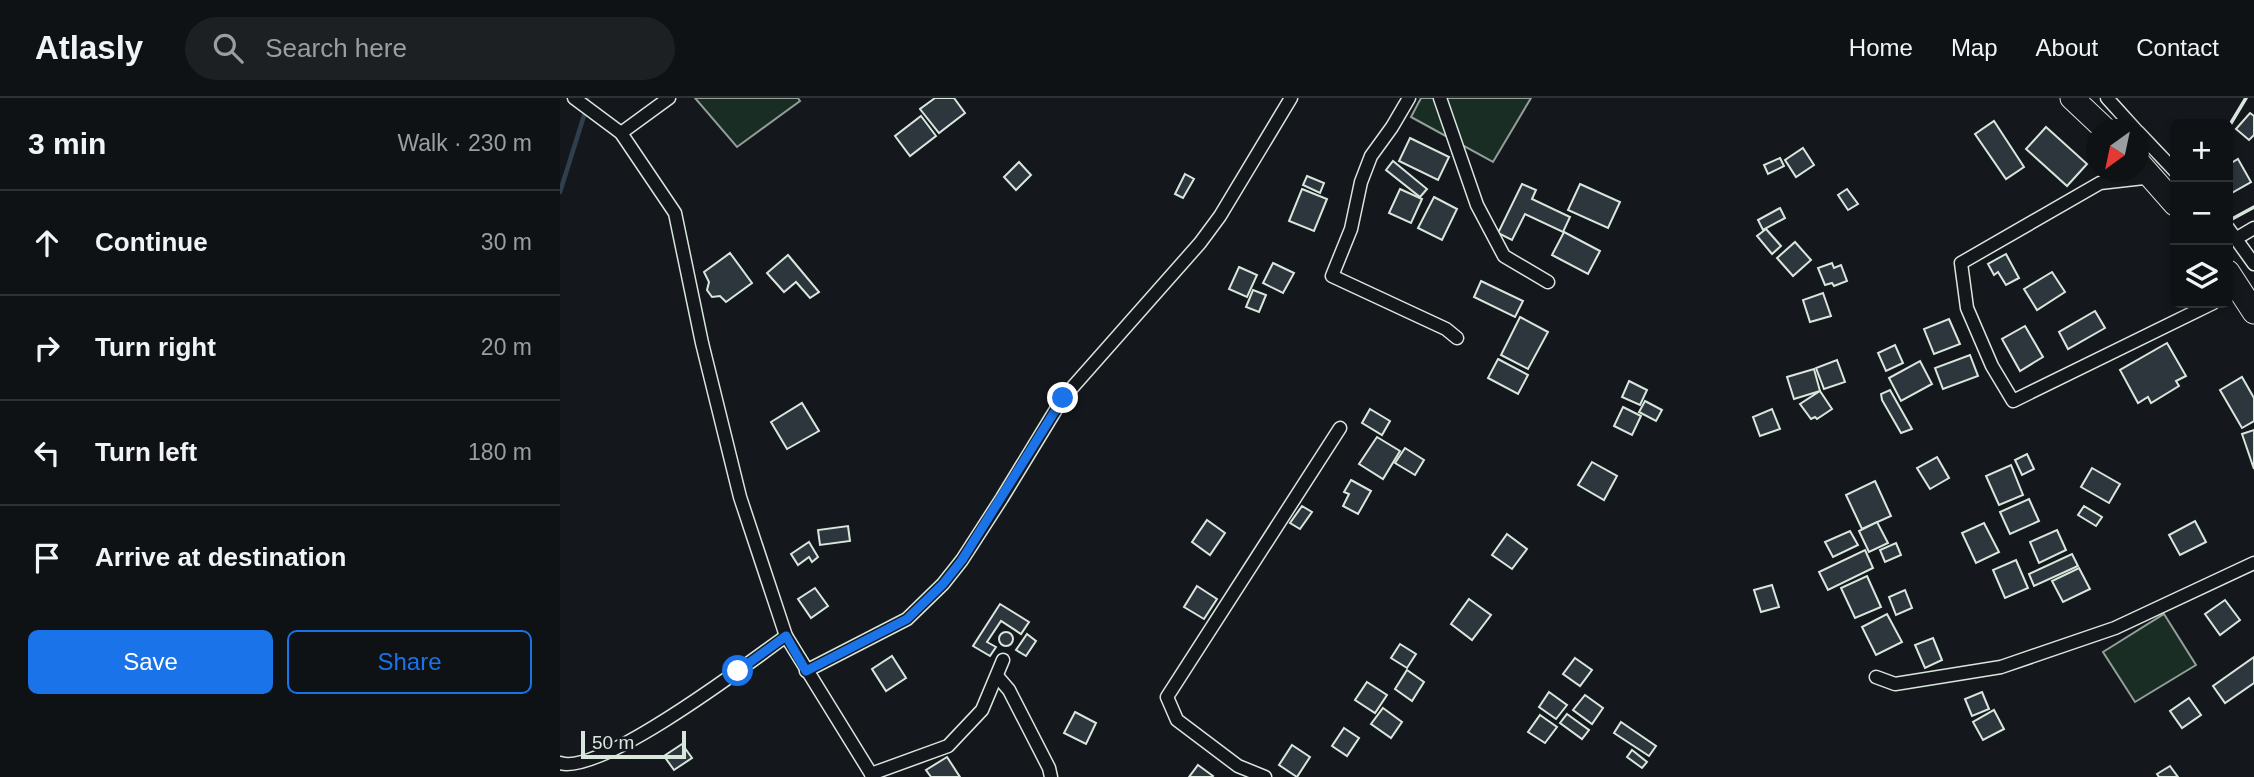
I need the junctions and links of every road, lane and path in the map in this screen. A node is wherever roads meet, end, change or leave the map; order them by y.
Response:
1 (574, 98) edge
2 (669, 98) edge
3 (1291, 98) edge
4 (1409, 98) edge
5 (1440, 98) edge
6 (2107, 98) edge
7 (2084, 101) edge
8 (2097, 119) edge
9 (2126, 119) edge
10 (621, 133) junction
11 (2149, 144) edge
12 (2170, 167) edge
13 (2149, 174) edge
14 (2092, 182) edge
15 (2170, 198) edge
16 (2254, 228) edge
17 (2233, 233) edge
18 (2233, 234) edge
19 (2254, 264) edge
20 (1548, 282) dead end
21 (2233, 287) edge
22 (2203, 308) edge
23 (2254, 312) edge
24 (1457, 338) dead end
25 (1340, 428) dead end
26 (2254, 563) edge
27 (786, 636) junction
28 (1003, 660) dead end
29 (806, 671) junction
30 (997, 676) junction
31 (1876, 677) dead end
32 (560, 762) edge
33 (872, 776) edge
34 (1262, 776) edge
35 (1051, 777) edge

1 - 10 street
2 - 10 street
3 - 29 street
4 - 24 street
5 - 20 street
6 - 9 street
7 - 8 highway
10 - 27 street
11 - 12 street
13 - 15 highway
14 - 22 street
16 - 17 street
18 - 19 street
21 - 23 highway
25 - 34 street
26 - 31 street
27 - 29 street
27 - 32 street
28 - 30 street
29 - 33 street
30 - 33 street
30 - 35 street

